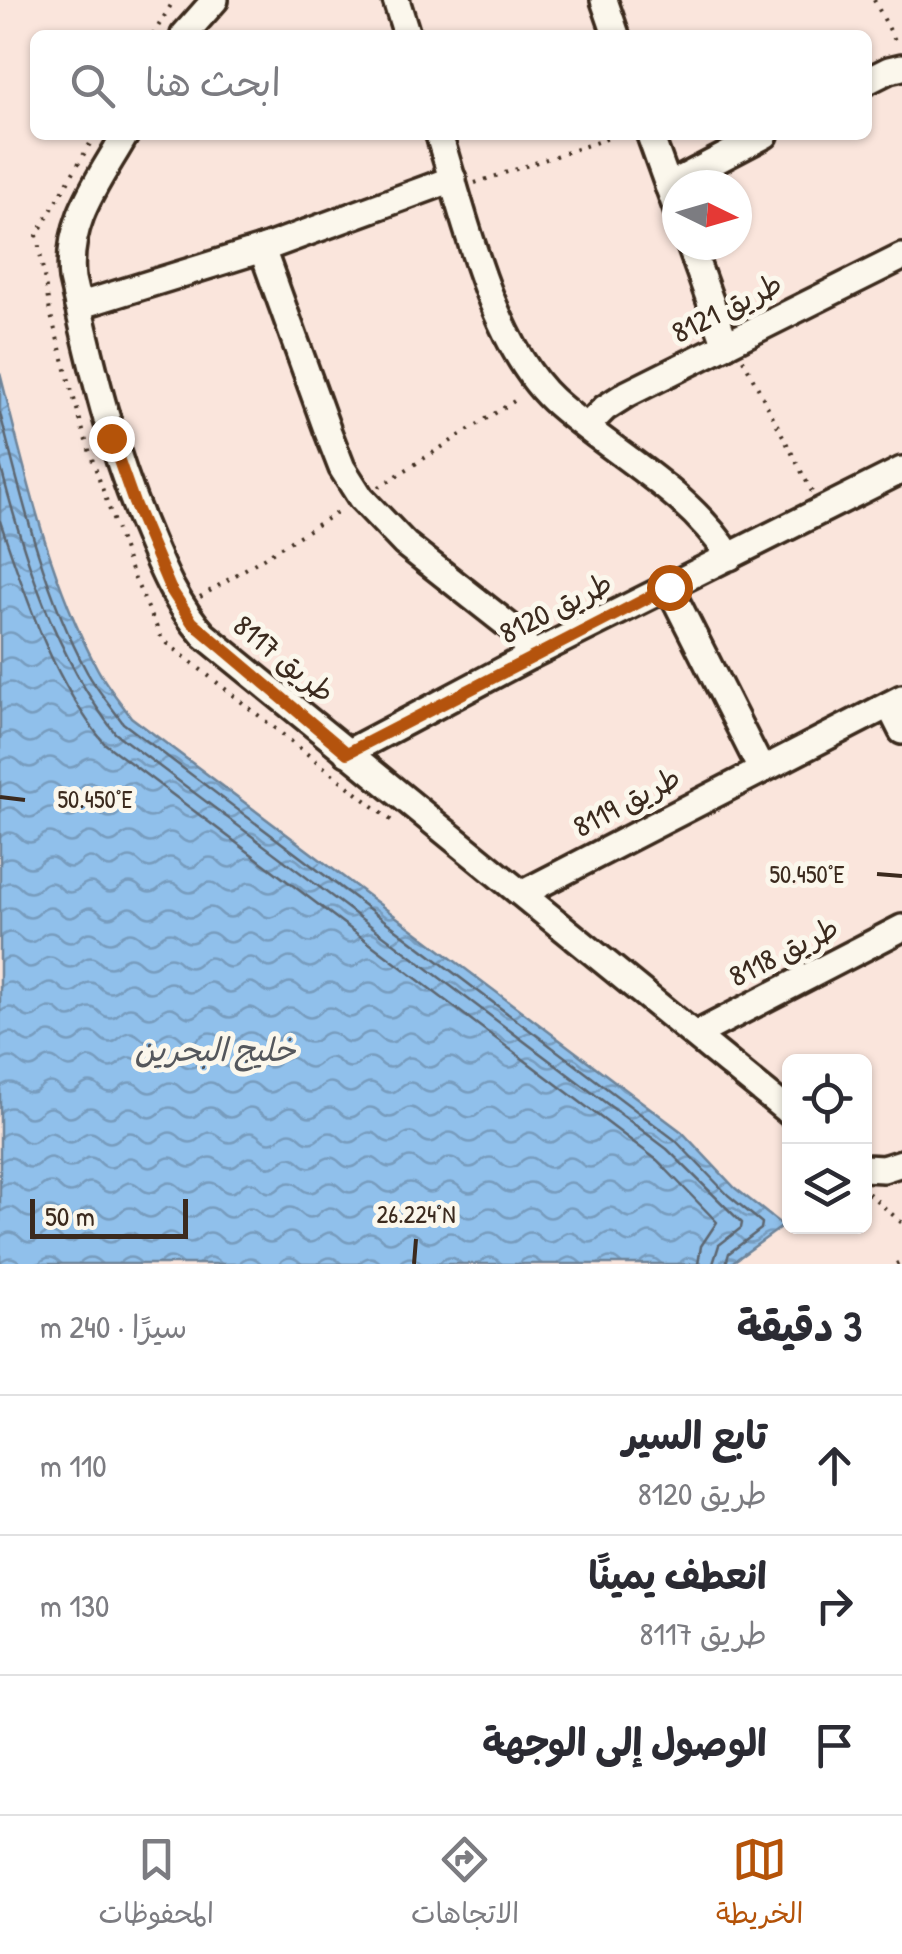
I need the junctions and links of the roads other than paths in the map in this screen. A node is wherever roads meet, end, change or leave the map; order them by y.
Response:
1 (214, 0) edge
2 (396, 0) edge
3 (606, 1) edge
4 (188, 30) edge
5 (405, 30) edge
6 (615, 30) edge
7 (122, 140) edge
8 (441, 140) edge
9 (652, 140) edge
10 (758, 140) edge
11 (663, 170) edge
12 (714, 170) edge
13 (455, 184) junction
14 (262, 249) junction
15 (902, 257) edge
16 (696, 260) edge
17 (78, 306) junction
18 (730, 343) junction
19 (587, 426) junction
20 (902, 470) edge
21 (730, 557) junction
22 (669, 587) junction
23 (530, 656) junction
24 (895, 701) edge
25 (902, 732) edge
26 (347, 753) junction
27 (761, 768) junction
28 (523, 893) junction
29 (902, 928) edge
30 (697, 1034) junction
31 (782, 1106) edge
32 (902, 1163) edge
33 (872, 1168) edge

1 - 4 street
2 - 5 street
3 - 6 street
7 - 17 street, طريق 8117
8 - 13 street
9 - 11 street
10 - 12 street
13 - 14 street
13 - 19 street
14 - 17 street
14 - 23 street
15 - 18 street, طريق 8121
16 - 18 street
17 - 26 street, طريق 8117
18 - 19 street, طريق 8121
19 - 21 street
20 - 21 street, طريق 8120
21 - 22 street, طريق 8120
22 - 23 street, طريق 8120
22 - 27 street
23 - 26 street, طريق 8120
24 - 25 street
24 - 27 street, طريق 8119
26 - 28 street, طريق 8117
27 - 28 street, طريق 8119
28 - 30 street, طريق 8117
29 - 30 street, طريق 8118
30 - 31 street, طريق 8117
32 - 33 street

